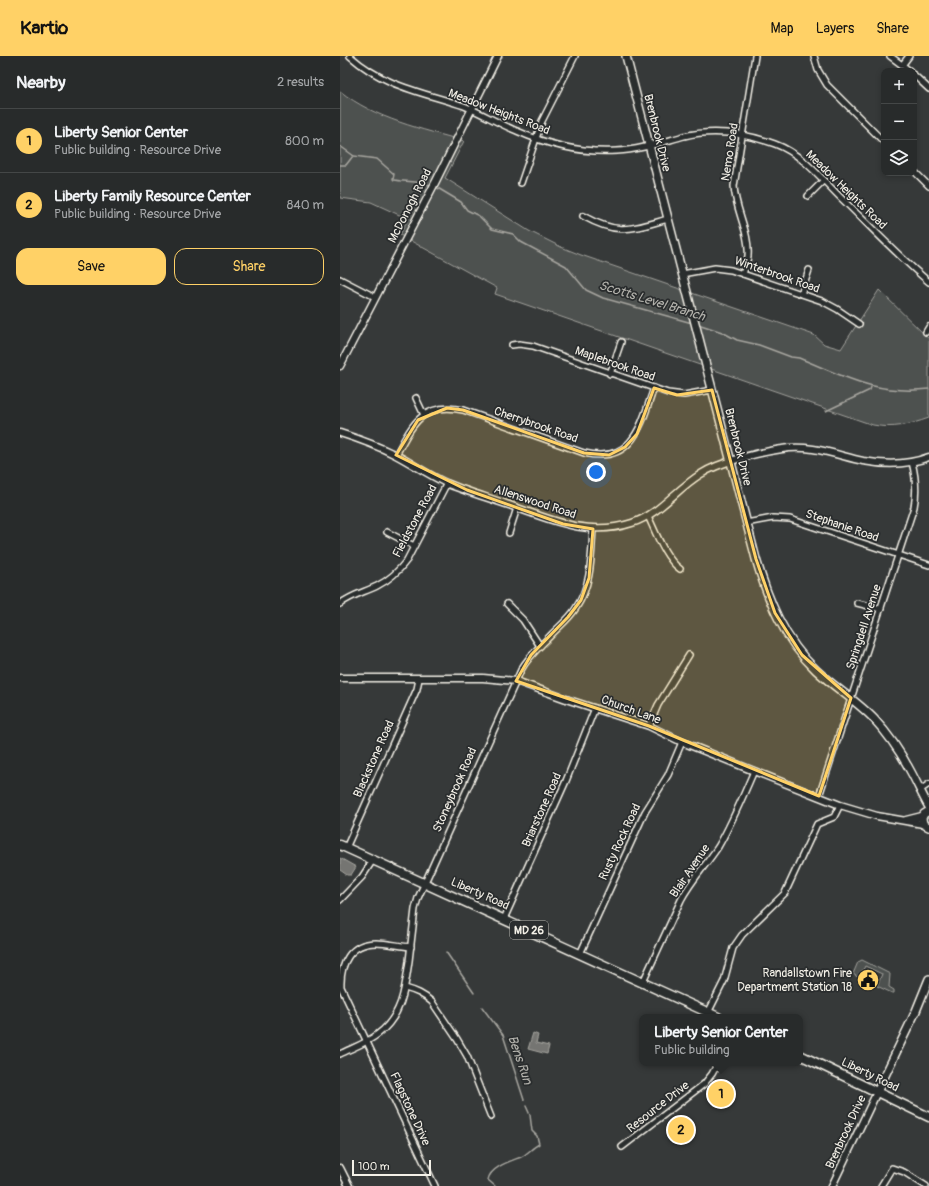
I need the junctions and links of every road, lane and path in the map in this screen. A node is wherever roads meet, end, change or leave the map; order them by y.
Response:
1 (350, 56) edge
2 (498, 56) edge
3 (575, 56) edge
4 (626, 56) edge
5 (755, 56) edge
6 (814, 56) edge
7 (890, 56) edge
8 (909, 56) edge
9 (903, 64) junction
10 (907, 68) edge
11 (917, 78) edge
12 (929, 89) edge
13 (472, 109) junction
14 (743, 136) junction
15 (535, 139) junction
16 (882, 140) edge
17 (649, 146) junction
18 (917, 174) edge
19 (824, 180) junction
20 (521, 182) dead end
21 (929, 186) edge
22 (808, 196) dead end
23 (583, 216) dead end
24 (668, 219) junction
25 (809, 270) dead end
26 (682, 274) junction
27 (743, 274) junction
28 (340, 279) edge
29 (929, 282) edge
30 (801, 294) junction
31 (375, 297) junction
32 (859, 324) dead end
33 (621, 342) dead end
34 (512, 345) dead end
35 (340, 366) edge
36 (610, 374) junction
37 (654, 388) junction
38 (712, 390) junction
39 (416, 398) dead end
40 (424, 415) junction
41 (340, 433) edge
42 (396, 455) junction
43 (929, 457) edge
44 (731, 461) junction
45 (912, 462) junction
46 (447, 483) junction
47 (517, 508) junction
48 (648, 516) junction
49 (746, 523) junction
50 (593, 529) junction
51 (387, 532) dead end
52 (509, 533) dead end
53 (414, 546) junction
54 (899, 556) junction
55 (929, 565) edge
56 (680, 568) dead end
57 (857, 603) dead end
58 (340, 604) edge
59 (507, 604) dead end
60 (881, 609) junction
61 (540, 646) junction
62 (689, 655) dead end
63 (340, 678) edge
64 (419, 679) junction
65 (516, 680) junction
66 (851, 698) junction
67 (596, 708) junction
68 (649, 726) junction
69 (682, 742) junction
70 (754, 771) junction
71 (929, 784) edge
72 (921, 792) junction
73 (819, 796) junction
74 (840, 805) junction
75 (929, 807) edge
76 (925, 814) edge
77 (904, 820) junction
78 (927, 826) edge
79 (343, 846) edge
80 (373, 860) junction
81 (425, 883) junction
82 (340, 900) edge
83 (504, 919) junction
84 (411, 947) junction
85 (580, 954) junction
86 (929, 979) edge
87 (643, 982) junction
88 (405, 988) junction
89 (708, 1012) junction
90 (712, 1014) edge
91 (366, 1042) junction
92 (340, 1054) edge
93 (803, 1056) edge
94 (716, 1066) edge
95 (877, 1092) junction
96 (491, 1117) dead end
97 (929, 1117) edge
98 (622, 1147) dead end
99 (340, 1168) edge
100 (349, 1186) edge
101 (435, 1186) edge
102 (832, 1186) edge
103 (880, 1186) edge
104 (926, 1186) edge

1 - 13 street, Meadow Heights Road
2 - 13 street, McDonogh Road
3 - 15 street
4 - 17 main road, Brenbrook Drive
5 - 14 street, Nemo Road
6 - 16 street
7 - 9 street
8 - 9 street
9 - 10 street
11 - 12 street
13 - 15 street, Meadow Heights Road
13 - 31 street, McDonogh Road
14 - 17 street, Meadow Heights Road
14 - 19 street, Meadow Heights Road
14 - 27 street, Nemo Road
15 - 17 street, Meadow Heights Road
15 - 20 street
17 - 24 main road, Brenbrook Drive
18 - 21 street
19 - 22 street
19 - 29 street, Meadow Heights Road
23 - 24 street
24 - 26 main road, Brenbrook Drive
25 - 30 street
26 - 27 street, Winterbrook Road
26 - 38 main road, Brenbrook Drive
27 - 30 street, Winterbrook Road
28 - 31 street
30 - 32 street, Winterbrook Road
31 - 35 street, McDonogh Road
33 - 36 street
34 - 36 street, Maplebrook Road
36 - 37 street, Maplebrook Road
37 - 38 street, Maplebrook Road
37 - 40 street, Cherrybrook Road
38 - 44 main road, Brenbrook Drive
39 - 40 street
40 - 42 street, Cherrybrook Road
41 - 42 street, Allenswood Road
42 - 46 street, Allenswood Road
43 - 45 street, Allenswood Road
44 - 45 street, Allenswood Road
44 - 48 street, Allenswood Road
44 - 49 main road, Brenbrook Drive
45 - 54 street, Springdell Avenue
46 - 47 street, Allenswood Road
46 - 53 street, Fieldstone Road
47 - 50 street, Allenswood Road
47 - 52 street
48 - 50 street, Allenswood Road
48 - 56 street
49 - 54 street, Stephanie Road
49 - 66 main road, Brenbrook Drive
50 - 61 street, Stoneybrook Road
51 - 53 street
53 - 58 street, Fieldstone Road
54 - 55 street, Stephanie Road
54 - 60 street, Springdell Avenue
57 - 60 street
59 - 61 street
60 - 66 street, Springdell Avenue
61 - 65 street, Stoneybrook Road
62 - 68 street
63 - 64 street, Church Lane
64 - 65 street, Church Lane
64 - 79 street, Blackstone Road
65 - 67 street, Church Lane
65 - 81 street, Stoneybrook Road
66 - 72 main road, Brenbrook Drive
66 - 73 street, Springdell Avenue
67 - 68 street, Church Lane
67 - 83 street, Briarstone Road
68 - 69 street, Church Lane
69 - 70 street, Church Lane
69 - 85 street, Rusty Rock Road
70 - 73 street, Church Lane
70 - 87 street, Blair Avenue
71 - 72 street
72 - 75 main road, Brenbrook Drive
72 - 76 main road, Brenbrook Drive
73 - 74 street, Church Lane
74 - 77 street, Church Lane
74 - 89 street
76 - 77 street, Church Lane
76 - 78 main road, Brenbrook Drive
77 - 78 street, Church Lane
79 - 80 main road, Liberty Road / MD 26
80 - 81 main road, Liberty Road / MD 26
80 - 82 street
81 - 83 main road, Liberty Road / MD 26
81 - 84 street, Stoneybrook Road
83 - 85 main road, Liberty Road / MD 26
84 - 88 street, Stoneybrook Road
84 - 91 street, Flagstone Drive
85 - 87 main road, Liberty Road / MD 26
86 - 95 main road, Brenbrook Drive
87 - 89 main road, Liberty Road / MD 26
88 - 91 street, Stoneybrook Road
88 - 96 street
89 - 90 main road, Liberty Road / MD 26
91 - 92 street, Stoneybrook Road
91 - 101 street, Flagstone Drive
93 - 95 main road, Liberty Road
94 - 98 street, Resource Drive
95 - 97 main road, Liberty Road
95 - 102 street, Brenbrook Drive
99 - 100 street
103 - 104 street

